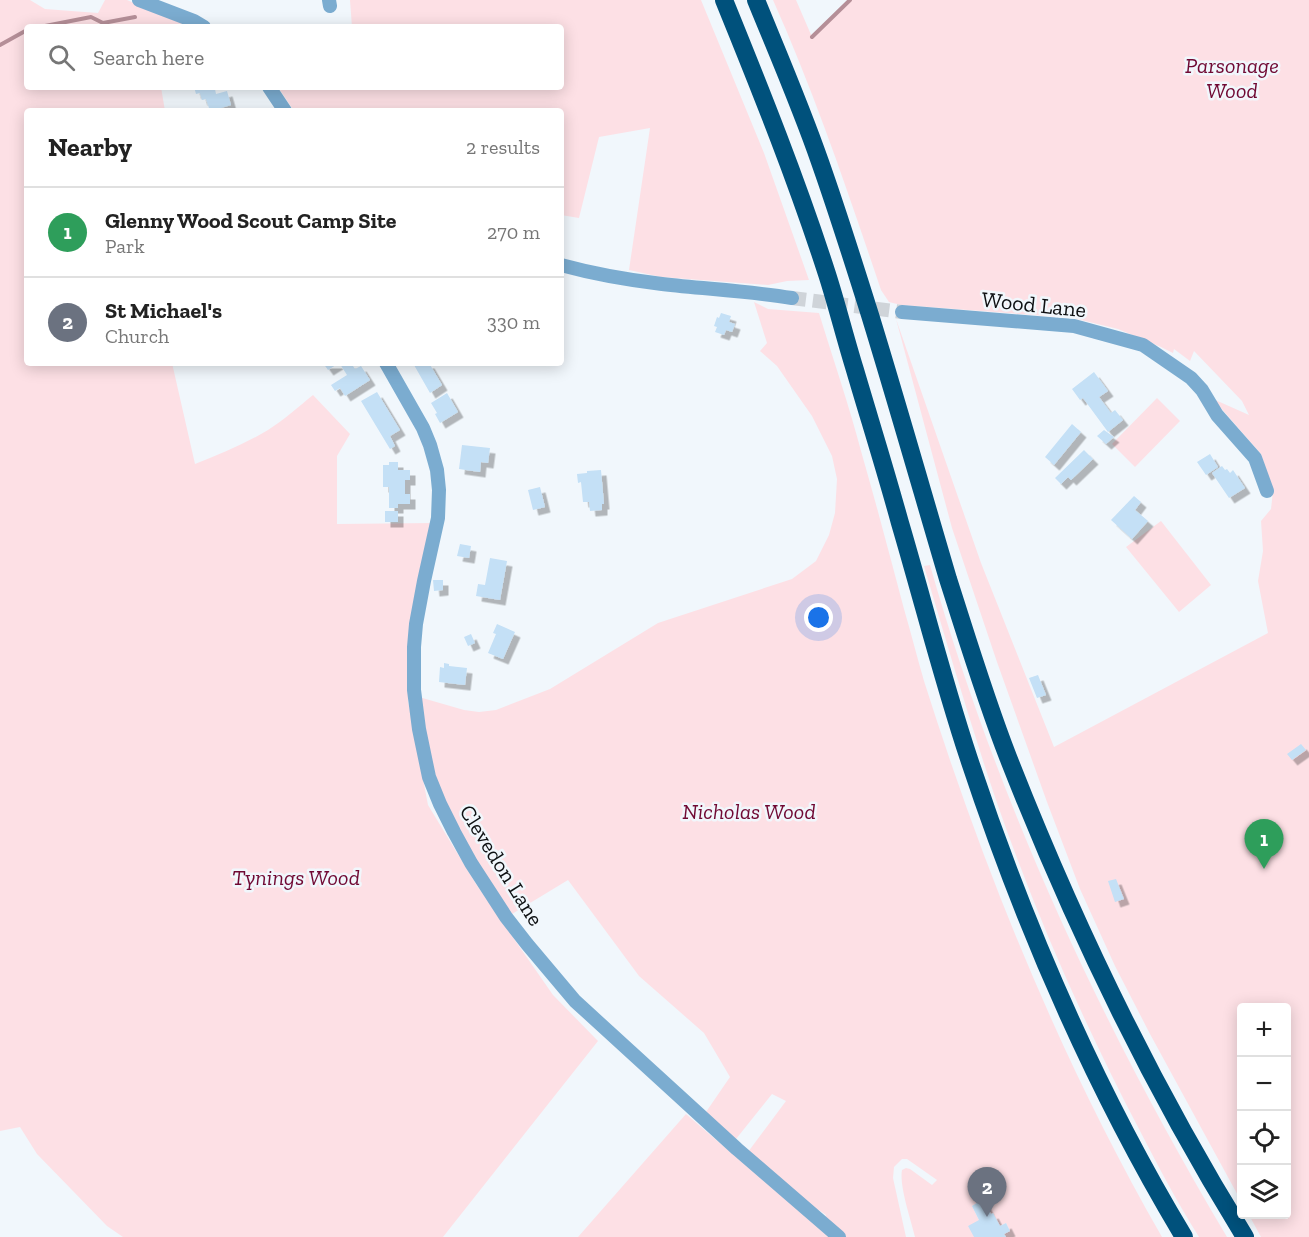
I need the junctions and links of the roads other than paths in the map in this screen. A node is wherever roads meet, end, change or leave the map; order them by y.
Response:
1 (139, 0) edge
2 (724, 0) edge
3 (756, 0) edge
4 (199, 24) edge
5 (270, 90) edge
6 (283, 108) edge
7 (564, 266) edge
8 (792, 298) tunnel mouth
9 (902, 312) tunnel mouth
10 (388, 366) edge
11 (1267, 491) dead end
12 (839, 1237) edge
13 (1184, 1237) edge
14 (1245, 1237) edge

1 - 4 street
2 - 13 highway
3 - 14 highway
5 - 6 street
7 - 8 street
9 - 11 street, Wood Lane
10 - 12 street, Clevedon Lane

